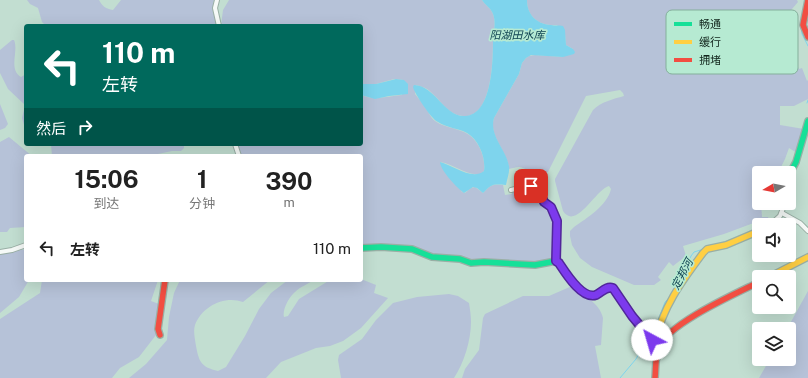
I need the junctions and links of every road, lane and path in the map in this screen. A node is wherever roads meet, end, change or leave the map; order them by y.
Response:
1 (217, 0) edge
2 (808, 0) edge
3 (219, 24) edge
4 (808, 37) edge
5 (808, 121) edge
6 (794, 166) edge
7 (511, 190) dead end
8 (783, 210) edge
9 (782, 213) junction
10 (780, 218) edge
11 (808, 231) edge
12 (752, 234) edge
13 (24, 246) edge
14 (363, 248) edge
15 (0, 252) edge
16 (808, 257) edge
17 (556, 261) junction
18 (783, 270) edge
19 (165, 282) edge
20 (752, 286) edge
21 (160, 335) dead end
22 (657, 344) junction
23 (655, 378) edge

1 - 3 street
2 - 4 street
5 - 6 street
7 - 17 street
8 - 9 street
9 - 10 street
9 - 11 street
12 - 22 street
13 - 15 street
14 - 17 street
16 - 18 street
17 - 22 street
19 - 21 street
20 - 22 street
22 - 23 street

